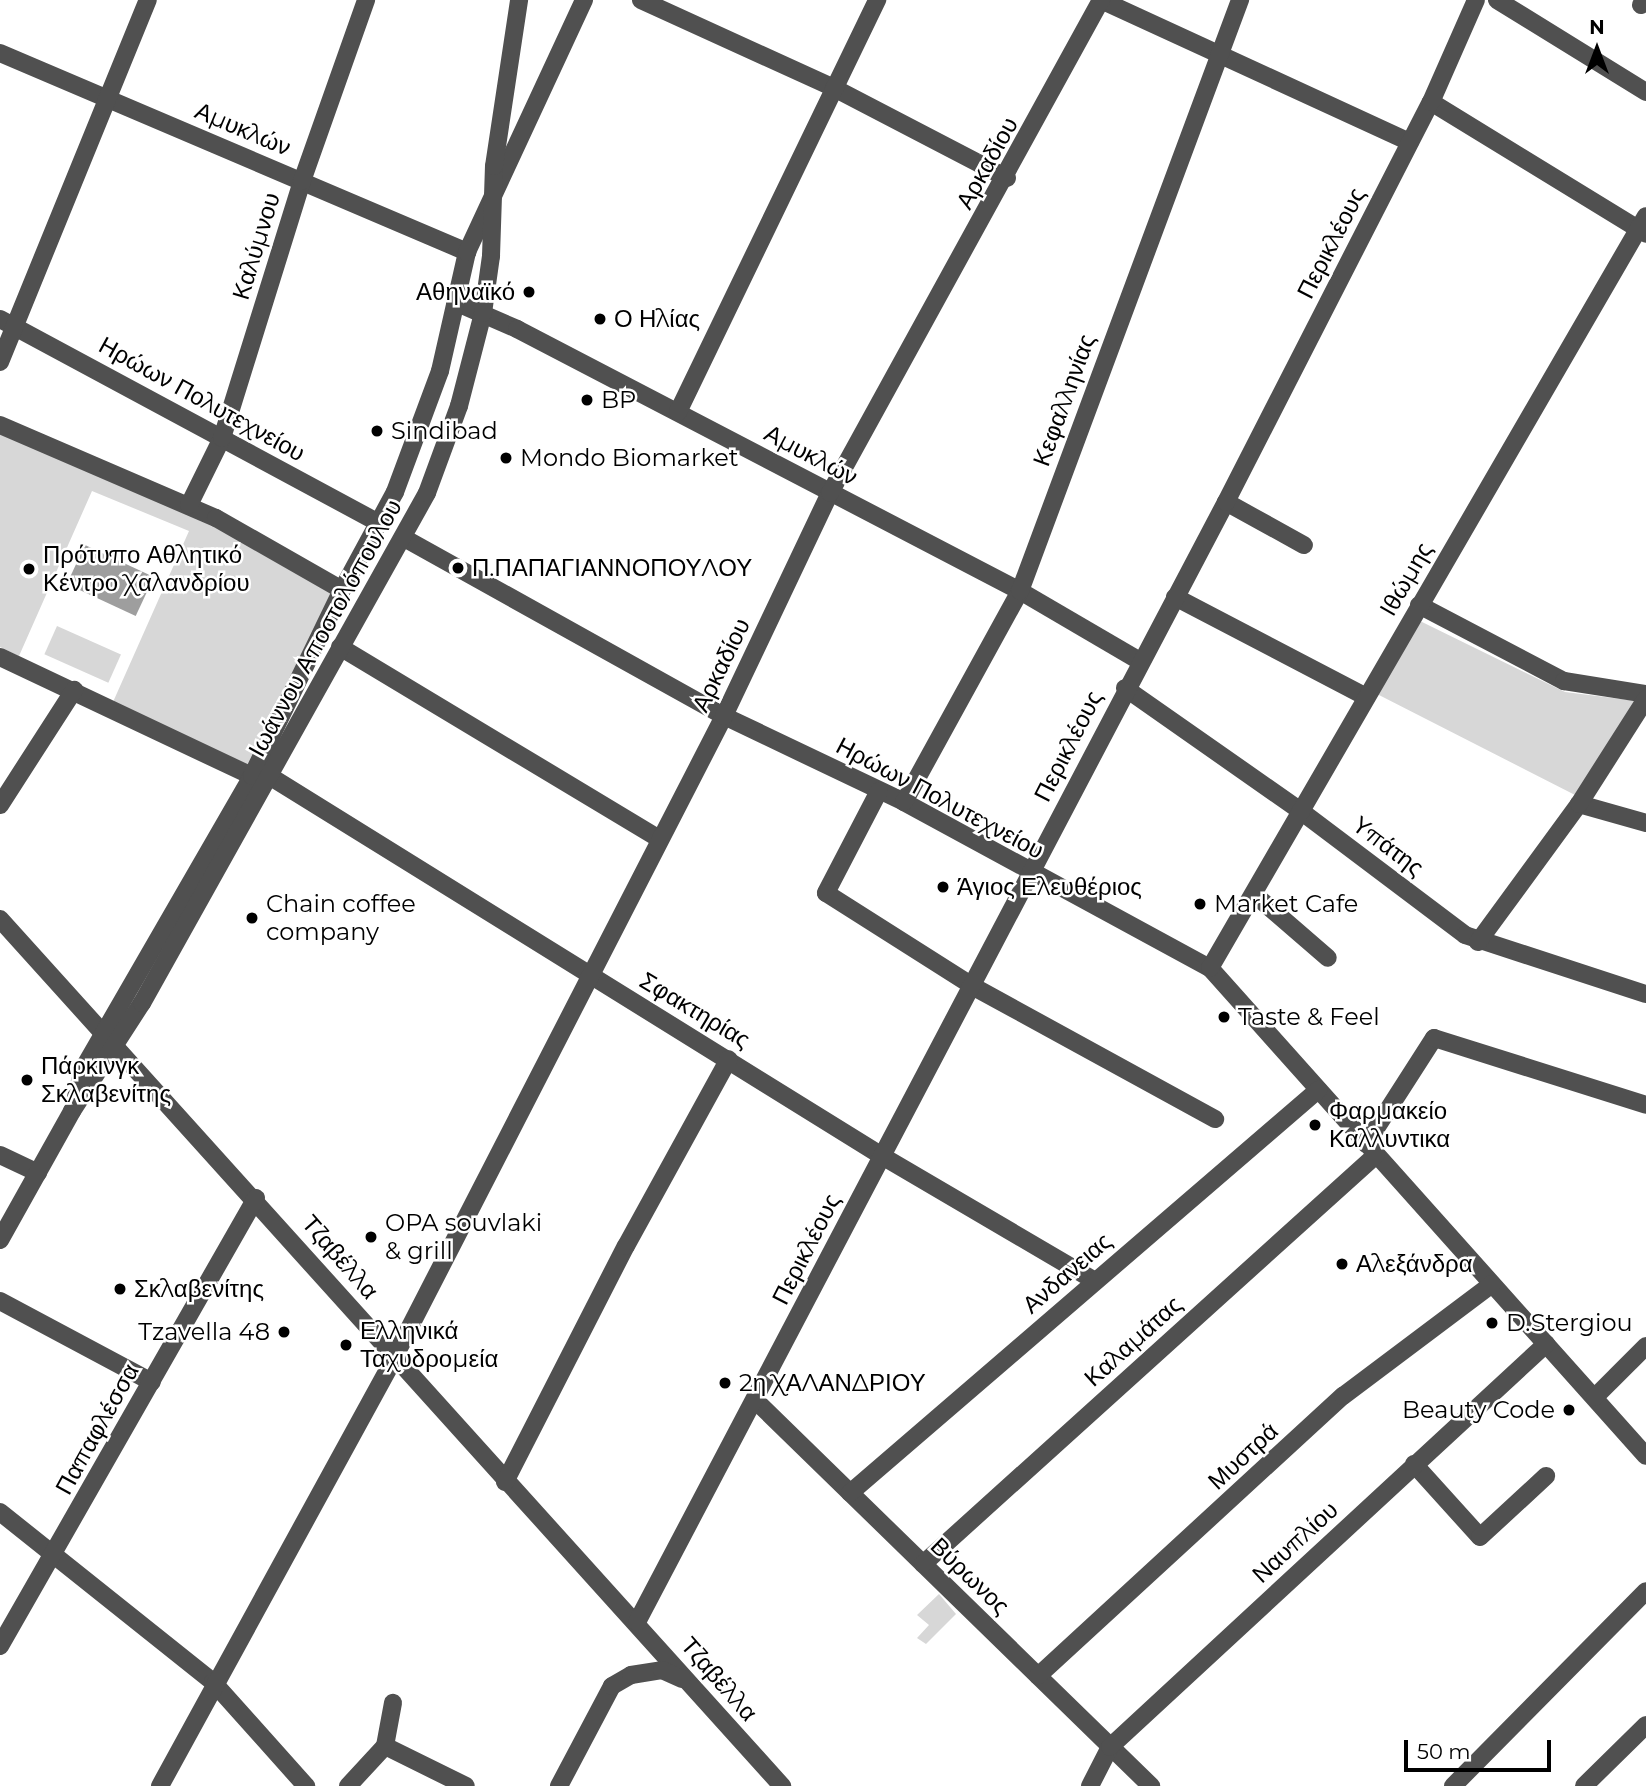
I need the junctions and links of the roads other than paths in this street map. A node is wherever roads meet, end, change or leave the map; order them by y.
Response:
1 (148, 0) edge
2 (366, 0) edge
3 (519, 0) edge
4 (584, 0) edge
5 (641, 0) edge
6 (877, 0) edge
7 (1101, 0) edge
8 (1240, 0) edge
9 (1476, 0) edge
10 (1497, 0) edge
11 (0, 53) edge
12 (1218, 55) junction
13 (834, 88) junction
14 (1646, 92) edge
15 (110, 100) junction
16 (1431, 102) junction
17 (1410, 142) junction
18 (1007, 178) junction
19 (302, 181) junction
20 (495, 198) junction
21 (1643, 226) edge
22 (467, 251) junction
23 (455, 302) junction
24 (483, 313) junction
25 (0, 319) edge
26 (18, 326) junction
27 (0, 362) edge
28 (678, 412) junction
29 (0, 425) edge
30 (222, 438) junction
31 (830, 493) junction
32 (1226, 502) junction
33 (189, 505) junction
34 (380, 524) junction
35 (404, 538) junction
36 (1304, 545) dead end
37 (342, 590) junction
38 (1020, 591) junction
39 (1175, 597) junction
40 (1419, 605) junction
41 (340, 647) junction
42 (0, 657) edge
43 (1140, 661) junction
44 (1125, 688) junction
45 (74, 690) junction
46 (1366, 696) junction
47 (1646, 696) edge
48 (724, 716) junction
49 (252, 776) junction
50 (271, 777) junction
51 (879, 791) junction
52 (904, 802) junction
53 (1579, 804) junction
54 (0, 805) edge
55 (1301, 812) junction
56 (1646, 823) edge
57 (659, 839) junction
58 (1030, 873) junction
59 (1255, 895) junction
60 (0, 919) edge
61 (1478, 942) junction
62 (1328, 958) dead end
63 (1210, 968) junction
64 (588, 975) junction
65 (974, 987) junction
66 (1646, 994) edge
67 (102, 1034) junction
68 (114, 1049) junction
69 (729, 1059) junction
70 (1318, 1090) junction
71 (1646, 1105) edge
72 (72, 1111) junction
73 (1215, 1119) dead end
74 (1371, 1149) junction
75 (0, 1155) edge
76 (882, 1156) junction
77 (38, 1173) junction
78 (256, 1198) junction
79 (0, 1240) edge
80 (1095, 1281) junction
81 (1492, 1284) junction
82 (0, 1301) edge
83 (1546, 1344) junction
84 (1646, 1346) edge
85 (395, 1356) junction
86 (152, 1382) junction
87 (1595, 1397) junction
88 (755, 1401) junction
89 (1646, 1456) edge
90 (1414, 1464) junction
91 (1546, 1476) dead end
92 (505, 1482) junction
93 (850, 1493) junction
94 (0, 1512) edge
95 (53, 1556) junction
96 (923, 1564) junction
97 (1646, 1591) edge
98 (638, 1622) junction
99 (0, 1646) edge
100 (1038, 1675) junction
101 (213, 1682) junction
102 (689, 1683) junction
103 (393, 1703) dead end
104 (1646, 1725) edge
105 (385, 1745) junction
106 (1110, 1746) junction
107 (160, 1786) edge
108 (306, 1786) edge
109 (348, 1786) edge
110 (466, 1786) edge
111 (559, 1786) edge
112 (782, 1786) edge
113 (1090, 1786) edge
114 (1151, 1786) edge
115 (1453, 1786) edge
116 (1584, 1786) edge

1 - 15 street
2 - 19 street, Καλύμνου
3 - 20 street
4 - 20 street, Ιωάννου Αποστολόπουλου
5 - 13 street
6 - 13 street
7 - 12 street
7 - 18 street, Αρκαδίου
8 - 12 street, Κεφαλληνίας
9 - 16 street, Περικλέους
10 - 14 street
11 - 15 street, Αμυκλών
12 - 17 street
12 - 38 street, Κεφαλληνίας
13 - 18 street
13 - 28 street
15 - 19 street, Αμυκλών
15 - 26 street
16 - 17 street, Περικλέους
16 - 21 street
17 - 32 street, Περικλέους
18 - 31 street, Αρκαδίου
19 - 22 street, Αμυκλών
19 - 30 street, Καλύμνου
20 - 22 street, Ιωάννου Αποστολόπουλου
20 - 24 street, Ιωάννου Αποστολόπουλου
21 - 40 street, Ιθώμης
22 - 23 street, Ιωάννου Αποστολόπουλου
23 - 24 street, Αμυκλών
23 - 34 street, Ιωάννου Αποστολόπουλου
24 - 28 street, Αμυκλών
24 - 35 street, Ιωάννου Αποστολόπουλου
25 - 26 street, Ηρώων Πολυτεχνείου
26 - 27 street
26 - 30 street, Ηρώων Πολυτεχνείου
28 - 31 street, Αμυκλών
29 - 33 street
30 - 33 street, Καλύμνου
30 - 34 street, Ηρώων Πολυτεχνείου
31 - 38 street, Αμυκλών
31 - 48 street, Αρκαδίου
32 - 36 street
32 - 39 street, Περικλέους
33 - 37 street
34 - 37 street, Ιωάννου Αποστολόπουλου
35 - 41 street, Ιωάννου Αποστολόπουλου
35 - 48 street, Ηρώων Πολυτεχνείου
37 - 49 street, Ιωάννου Αποστολόπουλου
38 - 43 street, Αμυκλών
38 - 52 street, Κεφαλληνίας
39 - 43 street, Περικλέους
39 - 46 street
40 - 46 street, Ιθώμης
40 - 47 street
41 - 50 street, Ιωάννου Αποστολόπουλου
41 - 57 street
42 - 45 street
43 - 44 street, Περικλέους
44 - 55 street, Υπάτης
44 - 58 street, Περικλέους
45 - 49 street
45 - 54 street
46 - 55 street, Ιθώμης
47 - 53 street
48 - 51 street, Ηρώων Πολυτεχνείου
48 - 57 street, Αρκαδίου
49 - 67 street, Ιωάννου Αποστολόπουλου
50 - 64 street, Σφακτηρίας
50 - 68 street, Ιωάννου Αποστολόπουλου
51 - 52 street, Ηρώων Πολυτεχνείου
51 - 65 street
52 - 58 street, Ηρώων Πολυτεχνείου
53 - 56 street
53 - 61 street
55 - 59 street, Ιθώμης
55 - 61 street, Υπάτης
57 - 64 street, Αρκαδίου
58 - 63 street, Ηρώων Πολυτεχνείου
58 - 65 street, Περικλέους
59 - 62 street
59 - 63 street, Ιθώμης
60 - 67 street, Τζαβέλλα
61 - 66 street, Υπάτης
63 - 70 street, Ηρώων Πολυτεχνείου
64 - 69 street, Σφακτηρίας
64 - 85 street, Αρκαδίου
65 - 73 street
65 - 76 street, Περικλέους
67 - 68 street, Τζαβέλλα
67 - 72 street, Ιωάννου Αποστολόπουλου
68 - 72 street, Ιωάννου Αποστολόπουλου
68 - 78 street, Τζαβέλλα
69 - 76 street, Σφακτηρίας
69 - 92 street
70 - 74 street, Ηρώων Πολυτεχνείου
70 - 80 street, Ανδανειας
71 - 74 street, Καλαμάτας
72 - 77 street
74 - 81 street, Ηρώων Πολυτεχνείου
74 - 96 street, Καλαμάτας
75 - 77 street
76 - 80 street, Σφακτηρίας
76 - 88 street, Περικλέους
77 - 79 street
78 - 85 street, Τζαβέλλα
78 - 86 street, Παπαφλέσσα
80 - 93 street, Ανδανειας
81 - 83 street, Ηρώων Πολυτεχνείου
81 - 100 street, Μυστρά
82 - 86 street
83 - 87 street, Ηρώων Πολυτεχνείου
83 - 90 street, Ναυπλίου
84 - 87 street
85 - 92 street, Τζαβέλλα
85 - 101 street, Αρκαδίου
86 - 95 street, Παπαφλέσσα
87 - 89 street, Ηρώων Πολυτεχνείου
88 - 93 street, Βύρωνος
88 - 98 street, Περικλέους
90 - 91 street
90 - 106 street, Ναυπλίου
92 - 98 street, Τζαβέλλα
93 - 96 street, Βύρωνος
94 - 95 street
95 - 99 street, Παπαφλέσσα
95 - 101 street
96 - 100 street, Βύρωνος
97 - 115 street
98 - 102 street, Τζαβέλλα
100 - 106 street, Βύρωνος
101 - 107 street, Αρκαδίου
101 - 108 street
102 - 111 street
102 - 112 street, Τζαβέλλα
103 - 105 street
104 - 116 street
105 - 109 street
105 - 110 street
106 - 113 street, Ναυπλίου
106 - 114 street, Βύρωνος

